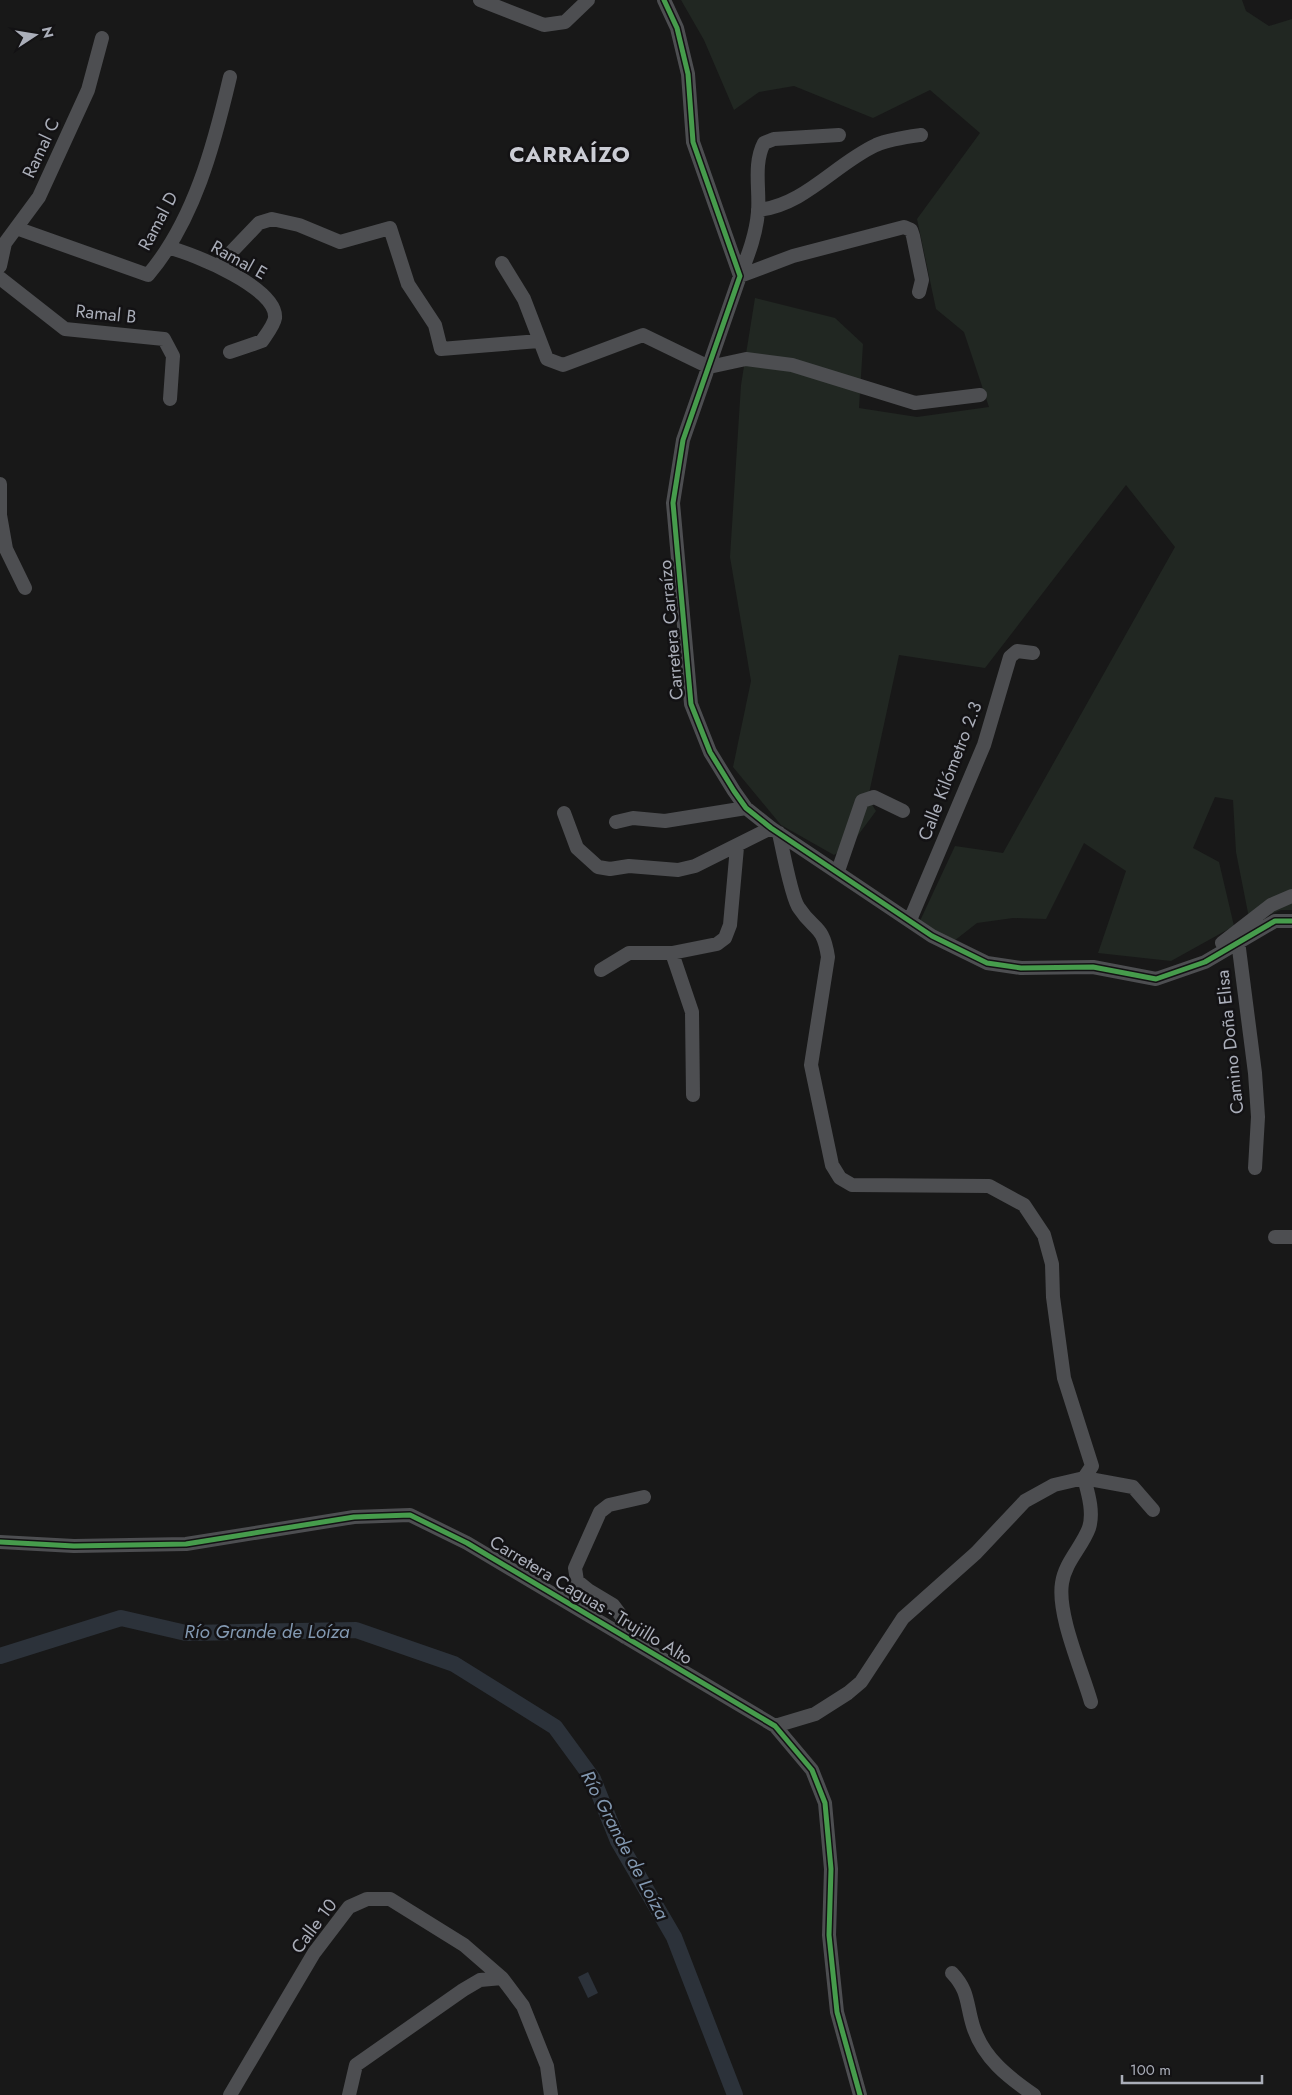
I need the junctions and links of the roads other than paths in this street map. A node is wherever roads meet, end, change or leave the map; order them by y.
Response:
1 (480, 0) edge
2 (588, 0) edge
3 (664, 0) edge
4 (102, 38) dead end
5 (230, 77) dead end
6 (921, 135) dead end
7 (839, 136) dead end
8 (758, 210) junction
9 (16, 228) junction
10 (170, 248) junction
11 (502, 263) dead end
12 (0, 266) edge
13 (218, 266) junction
14 (740, 276) junction
15 (0, 278) edge
16 (919, 292) dead end
17 (539, 340) junction
18 (230, 352) dead end
19 (709, 367) junction
20 (980, 394) dead end
21 (170, 399) dead end
22 (0, 484) edge
23 (25, 588) dead end
24 (1033, 653) dead end
25 (746, 808) junction
26 (903, 811) dead end
27 (566, 818) dead end
28 (616, 822) dead end
29 (775, 830) junction
30 (737, 847) junction
31 (838, 871) junction
32 (1292, 896) edge
33 (910, 920) junction
34 (1292, 921) edge
35 (1238, 941) junction
36 (672, 953) junction
37 (601, 970) dead end
38 (1180, 971) junction
39 (693, 1094) dead end
40 (1255, 1168) dead end
41 (1275, 1237) dead end
42 (1292, 1237) edge
43 (1084, 1478) junction
44 (644, 1497) dead end
45 (1153, 1510) dead end
46 (0, 1542) edge
47 (626, 1637) junction
48 (1091, 1702) dead end
49 (775, 1726) junction
50 (952, 1973) dead end
51 (502, 1978) junction
52 (230, 2095) edge
53 (348, 2095) edge
54 (551, 2095) edge
55 (860, 2095) edge
56 (1034, 2095) edge

1 - 2 street
3 - 14 street
4 - 9 street, Ramal C
5 - 10 street, Ramal D
6 - 8 street
7 - 8 street, Carretera Carraízo
8 - 14 street, Carretera Carraízo
9 - 10 street, Ramal D
9 - 12 street, Ramal C
10 - 13 street, Ramal E
11 - 17 street
13 - 17 street
13 - 18 street, Ramal E
14 - 16 street
14 - 19 street, Carretera Carraízo
15 - 21 street, Ramal B
17 - 19 street
19 - 20 street
19 - 25 street, Carretera Carraízo
22 - 23 street
24 - 33 street, Calle Kilómetro 2.3
25 - 28 street
25 - 29 street, Carretera Carraízo
26 - 31 street
27 - 30 street
29 - 30 street
29 - 31 street, Carretera Carraízo
29 - 43 street
30 - 36 street
31 - 33 street, Carretera Carraízo
32 - 38 street
33 - 38 street, Carretera Carraízo
34 - 35 street, Carretera Carraízo
35 - 38 street, Carretera Carraízo
35 - 40 street, Camino Doña Elisa
36 - 37 street
36 - 39 street
41 - 42 street
43 - 45 street
43 - 48 street
43 - 49 street
44 - 47 street
46 - 47 street, Carretera Caguas - Trujillo Alto
47 - 49 street, Carretera Caguas - Trujillo Alto
49 - 55 street, Carretera Caguas - Trujillo Alto
50 - 56 street
51 - 52 street, Calle 10
51 - 53 street
51 - 54 street, Calle 10

